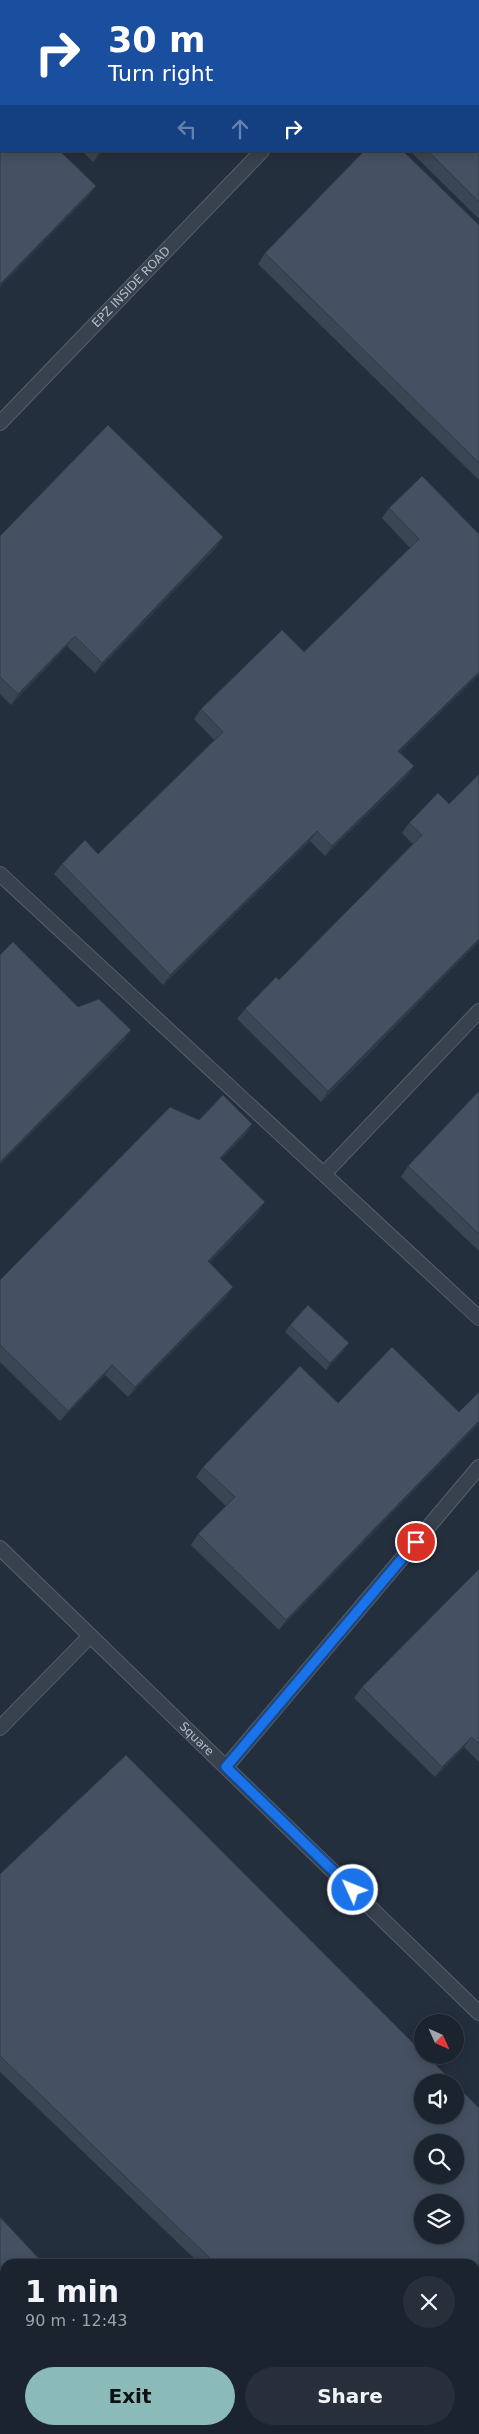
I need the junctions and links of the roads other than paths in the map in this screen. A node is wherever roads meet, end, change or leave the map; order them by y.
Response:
1 (261, 152) edge
2 (0, 423) edge
3 (0, 874) edge
4 (479, 1011) edge
5 (324, 1174) junction
6 (479, 1318) edge
7 (479, 1467) edge
8 (0, 1548) edge
9 (90, 1636) junction
10 (0, 1728) edge
11 (226, 1767) junction
12 (479, 2013) edge

1 - 2 lane, EPZ INSIDE ROAD
3 - 5 lane
4 - 5 lane
5 - 6 lane
7 - 11 lane
8 - 9 lane, Square
9 - 10 lane
9 - 11 lane, Square
11 - 12 lane, Square

